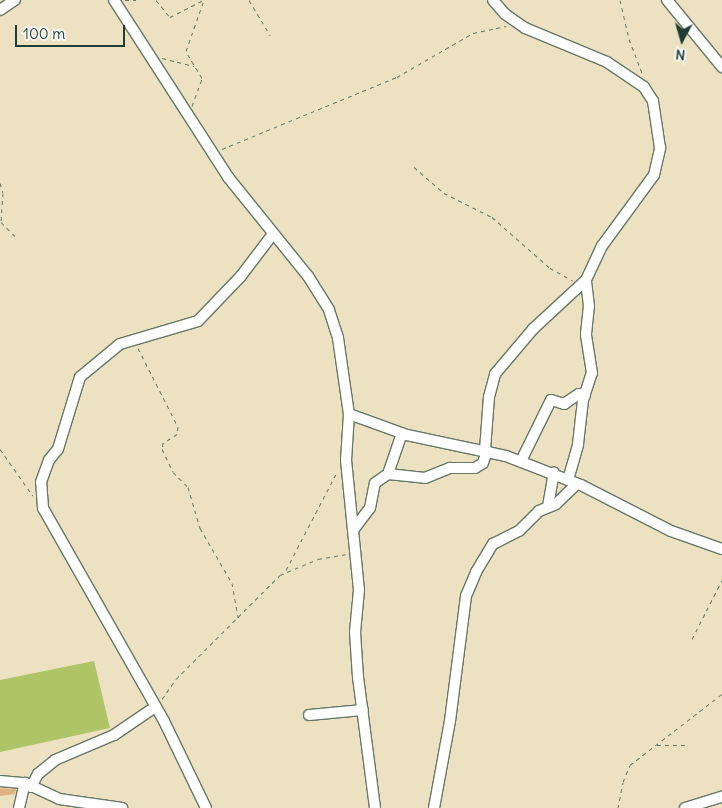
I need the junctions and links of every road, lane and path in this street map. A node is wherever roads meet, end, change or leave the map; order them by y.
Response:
1 (15, 0) edge
2 (114, 0) edge
3 (123, 0) edge
4 (136, 0) edge
5 (156, 0) edge
6 (204, 0) edge
7 (250, 0) edge
8 (493, 0) edge
9 (620, 0) edge
10 (667, 0) edge
11 (0, 10) edge
12 (517, 23) junction
13 (270, 35) dead end
14 (150, 54) junction
15 (195, 66) junction
16 (722, 67) edge
17 (644, 87) junction
18 (188, 115) junction
19 (212, 153) junction
20 (414, 167) dead end
21 (0, 183) edge
22 (273, 234) junction
23 (16, 237) dead end
24 (583, 283) junction
25 (131, 340) junction
26 (585, 396) junction
27 (349, 414) junction
28 (402, 433) junction
29 (0, 450) edge
30 (486, 450) junction
31 (346, 460) junction
32 (521, 461) junction
33 (388, 474) junction
34 (554, 474) junction
35 (572, 482) junction
36 (548, 506) junction
37 (43, 508) junction
38 (354, 529) junction
39 (722, 549) edge
40 (356, 552) junction
41 (286, 570) junction
42 (722, 580) edge
43 (238, 617) junction
44 (692, 639) dead end
45 (722, 694) edge
46 (156, 708) junction
47 (363, 710) junction
48 (309, 715) dead end
49 (656, 745) junction
50 (685, 745) dead end
51 (0, 781) edge
52 (28, 785) junction
53 (722, 797) edge
54 (19, 808) edge
55 (122, 808) edge
56 (206, 808) edge
57 (375, 808) edge
58 (434, 808) edge
59 (618, 808) edge
60 (685, 808) edge

1 - 11 street
2 - 14 street
3 - 4 path
5 - 6 path
6 - 15 path
7 - 13 path
8 - 12 street
9 - 17 path
10 - 16 street
12 - 17 street
12 - 19 path
14 - 15 path
14 - 18 street
15 - 18 path
17 - 24 street
18 - 19 street
19 - 22 street
20 - 24 path
21 - 23 path
22 - 25 street
22 - 27 street
24 - 26 street
24 - 30 street
25 - 37 street
25 - 43 path
26 - 32 street
26 - 35 street
27 - 28 street
27 - 31 street
28 - 30 street
28 - 33 street
29 - 37 path
30 - 32 street
30 - 33 street
31 - 38 street
31 - 41 path
32 - 34 street
33 - 38 street
34 - 35 street
34 - 36 street
35 - 36 street
35 - 39 street
36 - 58 street
37 - 46 street
38 - 40 street
40 - 41 path
40 - 47 street
41 - 43 path
42 - 44 path
43 - 46 path
45 - 49 path
46 - 52 street
46 - 56 street
47 - 48 street
47 - 57 street
49 - 50 path
49 - 59 path
51 - 52 street
52 - 54 street
52 - 55 street
53 - 60 street

